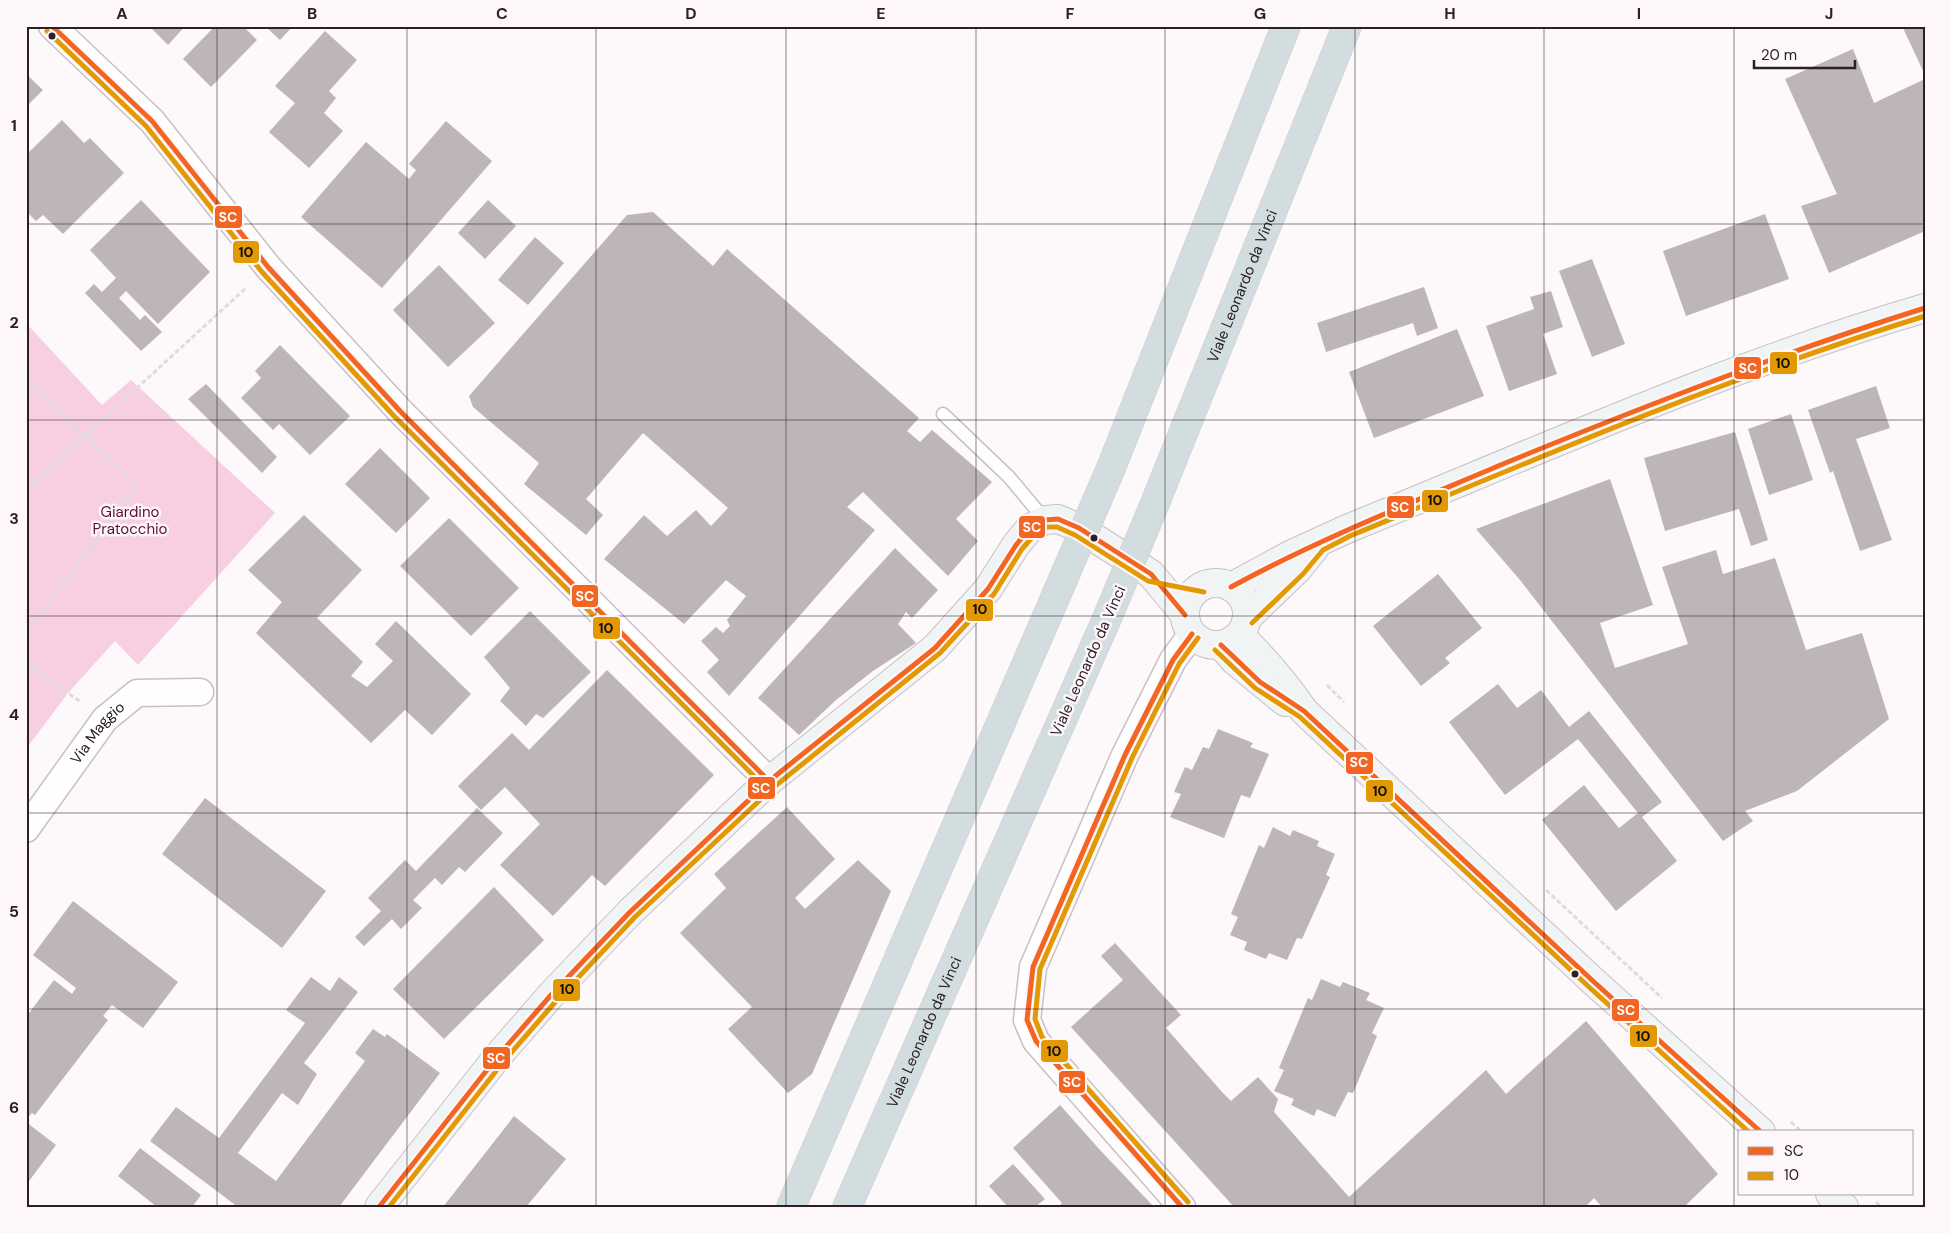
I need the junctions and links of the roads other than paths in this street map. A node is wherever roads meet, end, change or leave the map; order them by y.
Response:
1 (52, 26) edge
2 (1286, 26) edge
3 (1347, 26) edge
4 (1925, 308) edge
5 (943, 414) dead end
6 (1045, 520) junction
7 (1318, 544) junction
8 (1150, 574) junction
9 (1218, 586) junction
10 (1188, 624) junction
11 (1236, 633) junction
12 (200, 692) dead end
13 (769, 781) junction
14 (26, 829) edge
15 (1759, 1130) edge
16 (1832, 1196) edge
17 (379, 1207) edge
18 (791, 1207) edge
19 (847, 1207) edge
20 (1182, 1207) edge
21 (1844, 1207) edge

1 - 13 street
2 - 18 highway, bridge
3 - 19 highway, Viale Leonardo da Vinci, bridge
4 - 7 street
5 - 6 lane
6 - 8 street
6 - 13 street
7 - 9 street
7 - 11 street
8 - 9 street
8 - 10 street
9 - 10 street
9 - 11 street
10 - 11 street
10 - 20 street
11 - 15 street
12 - 14 street, Via Maggio
13 - 17 street
16 - 21 street

